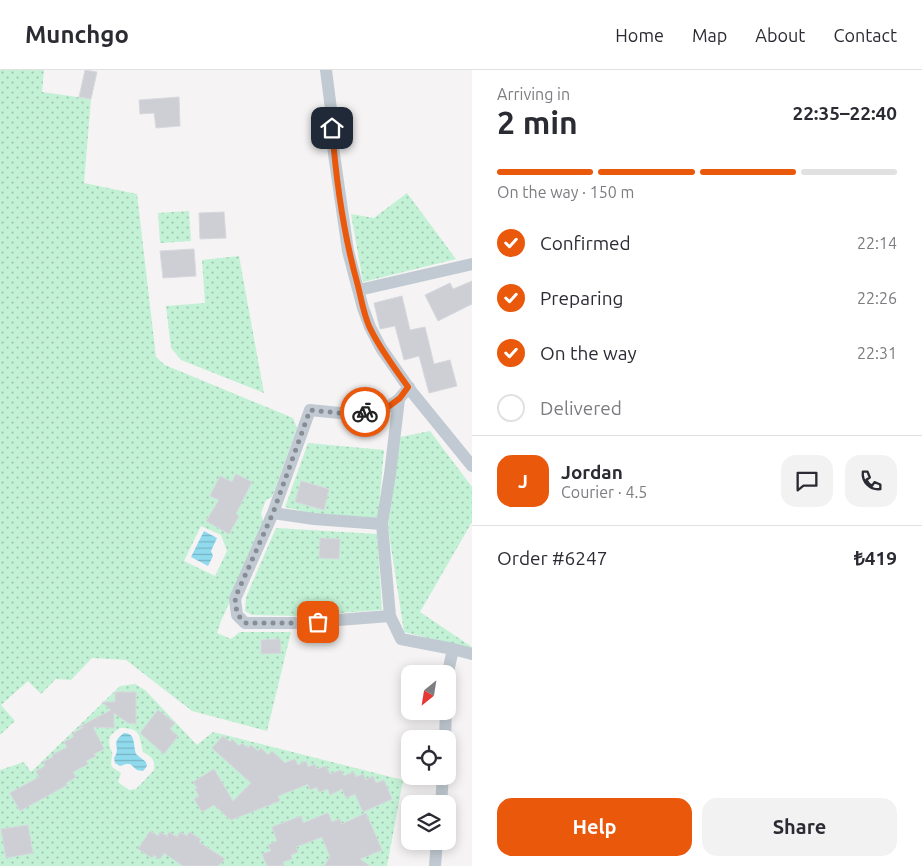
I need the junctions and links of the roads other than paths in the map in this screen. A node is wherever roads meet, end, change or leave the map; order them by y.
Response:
1 (326, 70) edge
2 (472, 264) edge
3 (359, 290) junction
4 (408, 387) junction
5 (400, 398) junction
6 (472, 466) edge
7 (273, 513) junction
8 (382, 524) junction
9 (390, 616) junction
10 (453, 649) junction
11 (472, 654) edge
12 (450, 665) edge
13 (436, 850) edge
14 (435, 866) edge

1 - 3 street
2 - 3 street
3 - 4 street
4 - 5 street
4 - 6 street
5 - 7 street
5 - 8 street
7 - 8 street
7 - 9 street
8 - 9 street
9 - 10 street
10 - 11 street
10 - 12 street
13 - 14 street

